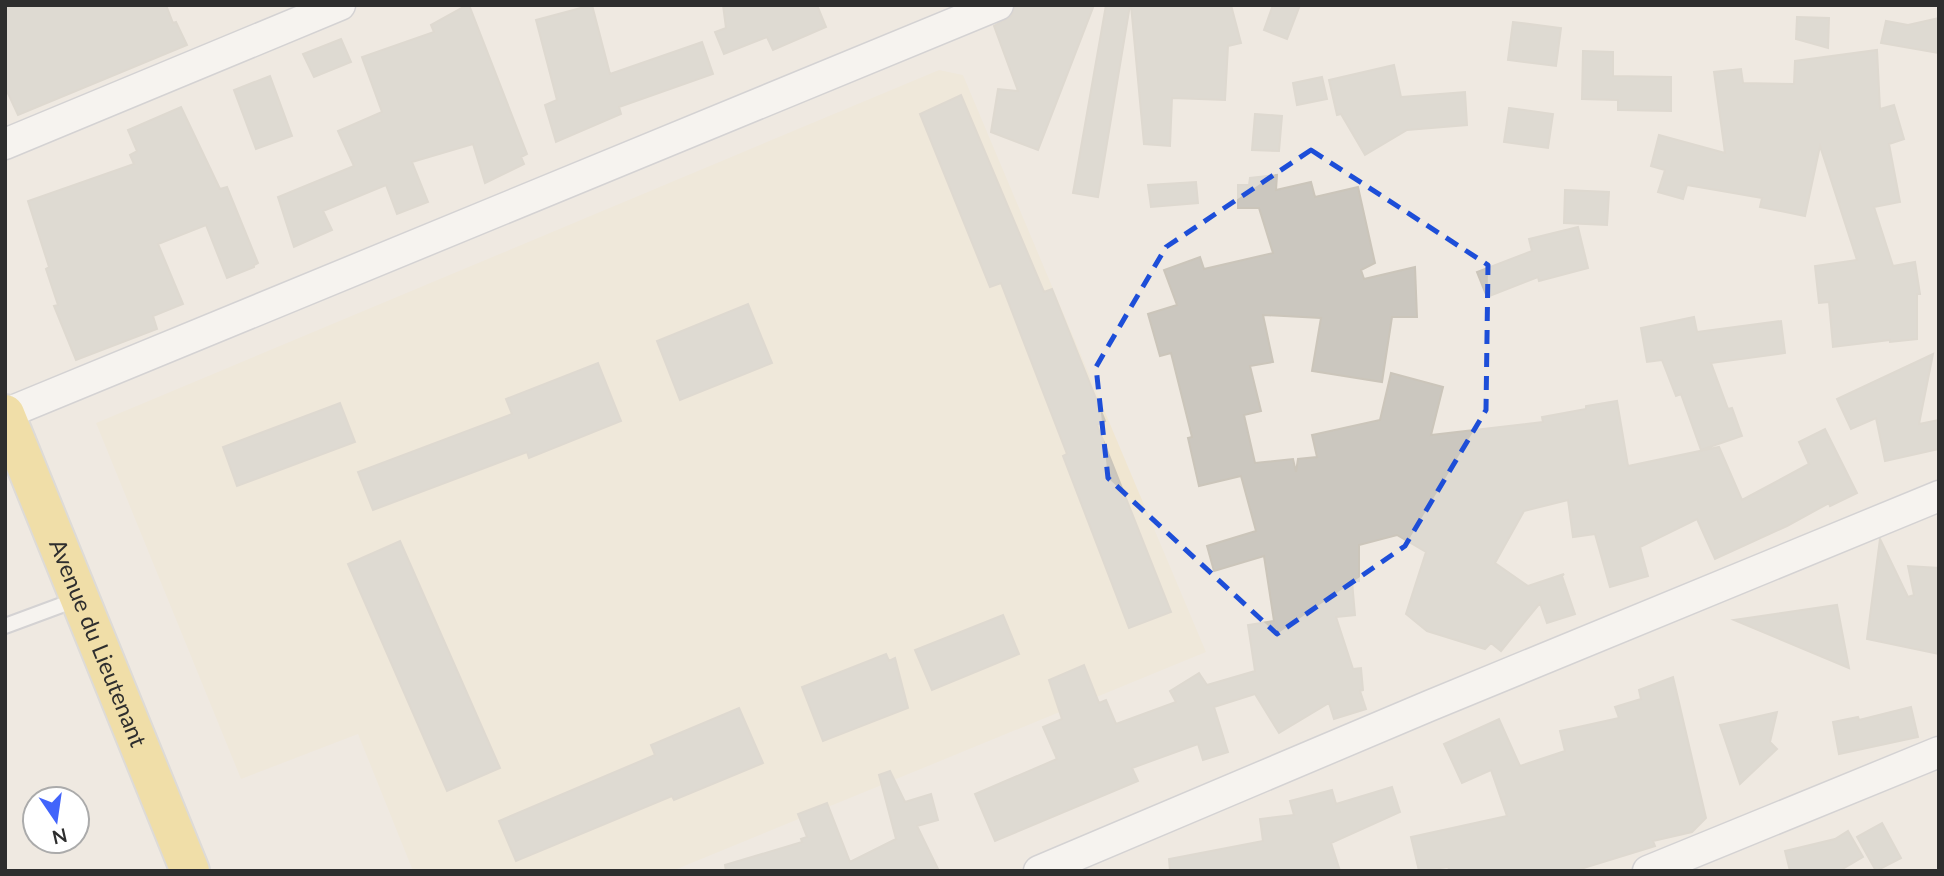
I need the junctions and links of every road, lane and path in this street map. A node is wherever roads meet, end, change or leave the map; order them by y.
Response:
1 (340, 5) edge
2 (998, 5) edge
3 (5, 144) edge
4 (5, 414) edge
5 (1939, 496) edge
6 (80, 599) junction
7 (5, 626) edge
8 (1939, 752) edge
9 (190, 871) edge
10 (1040, 871) edge
11 (1648, 871) edge

1 - 3 street
2 - 4 street
4 - 6 main road, Avenue du Lieutenant
5 - 10 street
6 - 7 lane
6 - 9 main road, Avenue du Lieutenant
8 - 11 street

